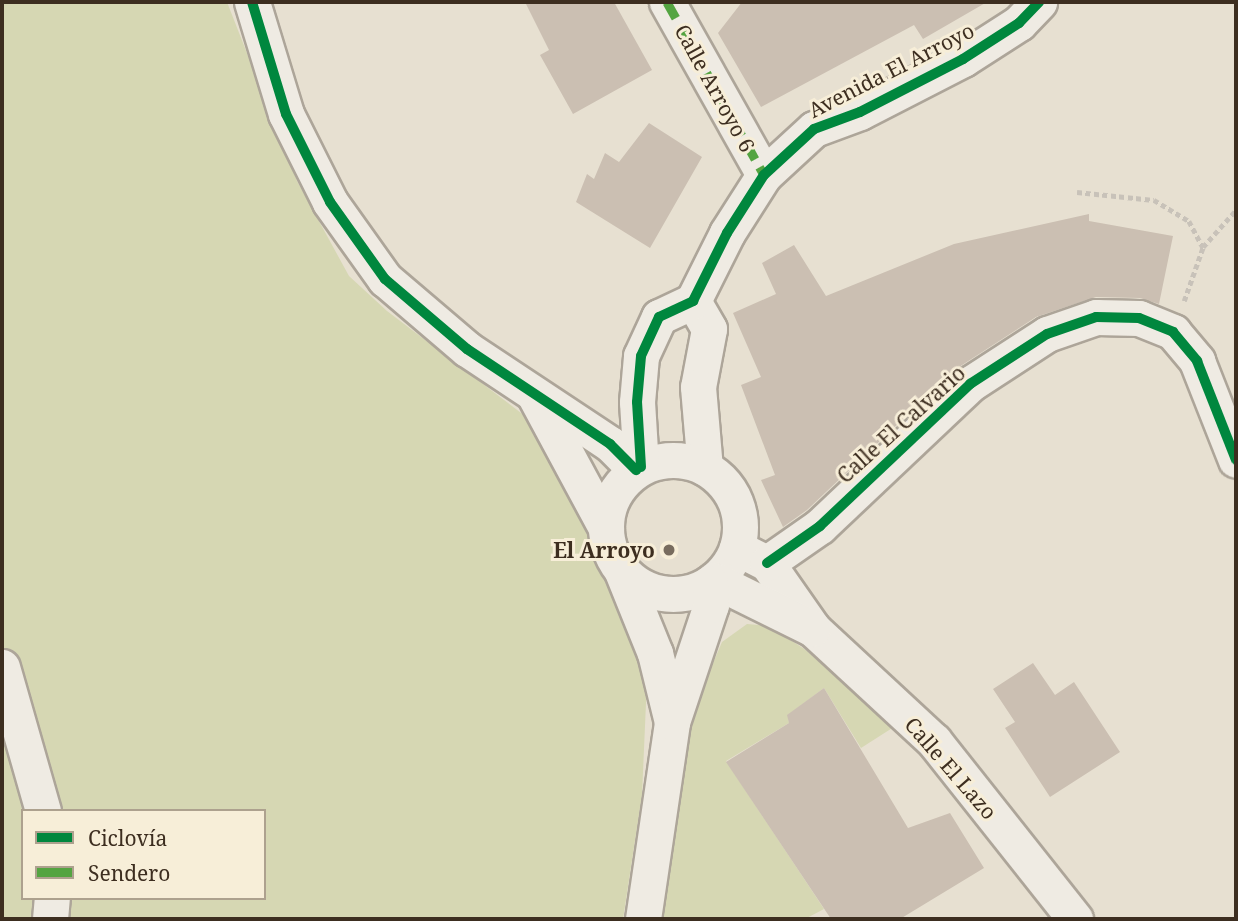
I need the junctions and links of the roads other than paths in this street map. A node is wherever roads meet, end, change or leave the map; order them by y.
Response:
1 (252, 2) edge
2 (667, 2) edge
3 (1038, 2) edge
4 (764, 175) junction
5 (693, 301) junction
6 (535, 395) junction
7 (1236, 460) edge
8 (705, 468) junction
9 (638, 469) junction
10 (606, 528) junction
11 (752, 555) junction
12 (621, 569) junction
13 (712, 581) junction
14 (813, 628) junction
15 (2, 667) edge
16 (672, 722) junction
17 (42, 809) edge
18 (52, 900) edge
19 (50, 919) edge
20 (643, 919) edge
21 (1075, 919) edge

1 - 6 street
2 - 4 street, Calle Arroyo 6
3 - 4 street, Avenida El Arroyo
4 - 5 street, Avenida El Arroyo
5 - 8 street
5 - 9 street
6 - 9 street
6 - 10 street
7 - 11 street, Calle El Calvario
8 - 9 street
8 - 11 street
9 - 10 street
10 - 12 street
11 - 13 street
11 - 14 street, Calle El Lazo
12 - 13 street
12 - 16 street
13 - 14 street, Calle El Lazo
13 - 16 street
14 - 21 street, Calle El Lazo
15 - 17 street
16 - 20 street
18 - 19 street

